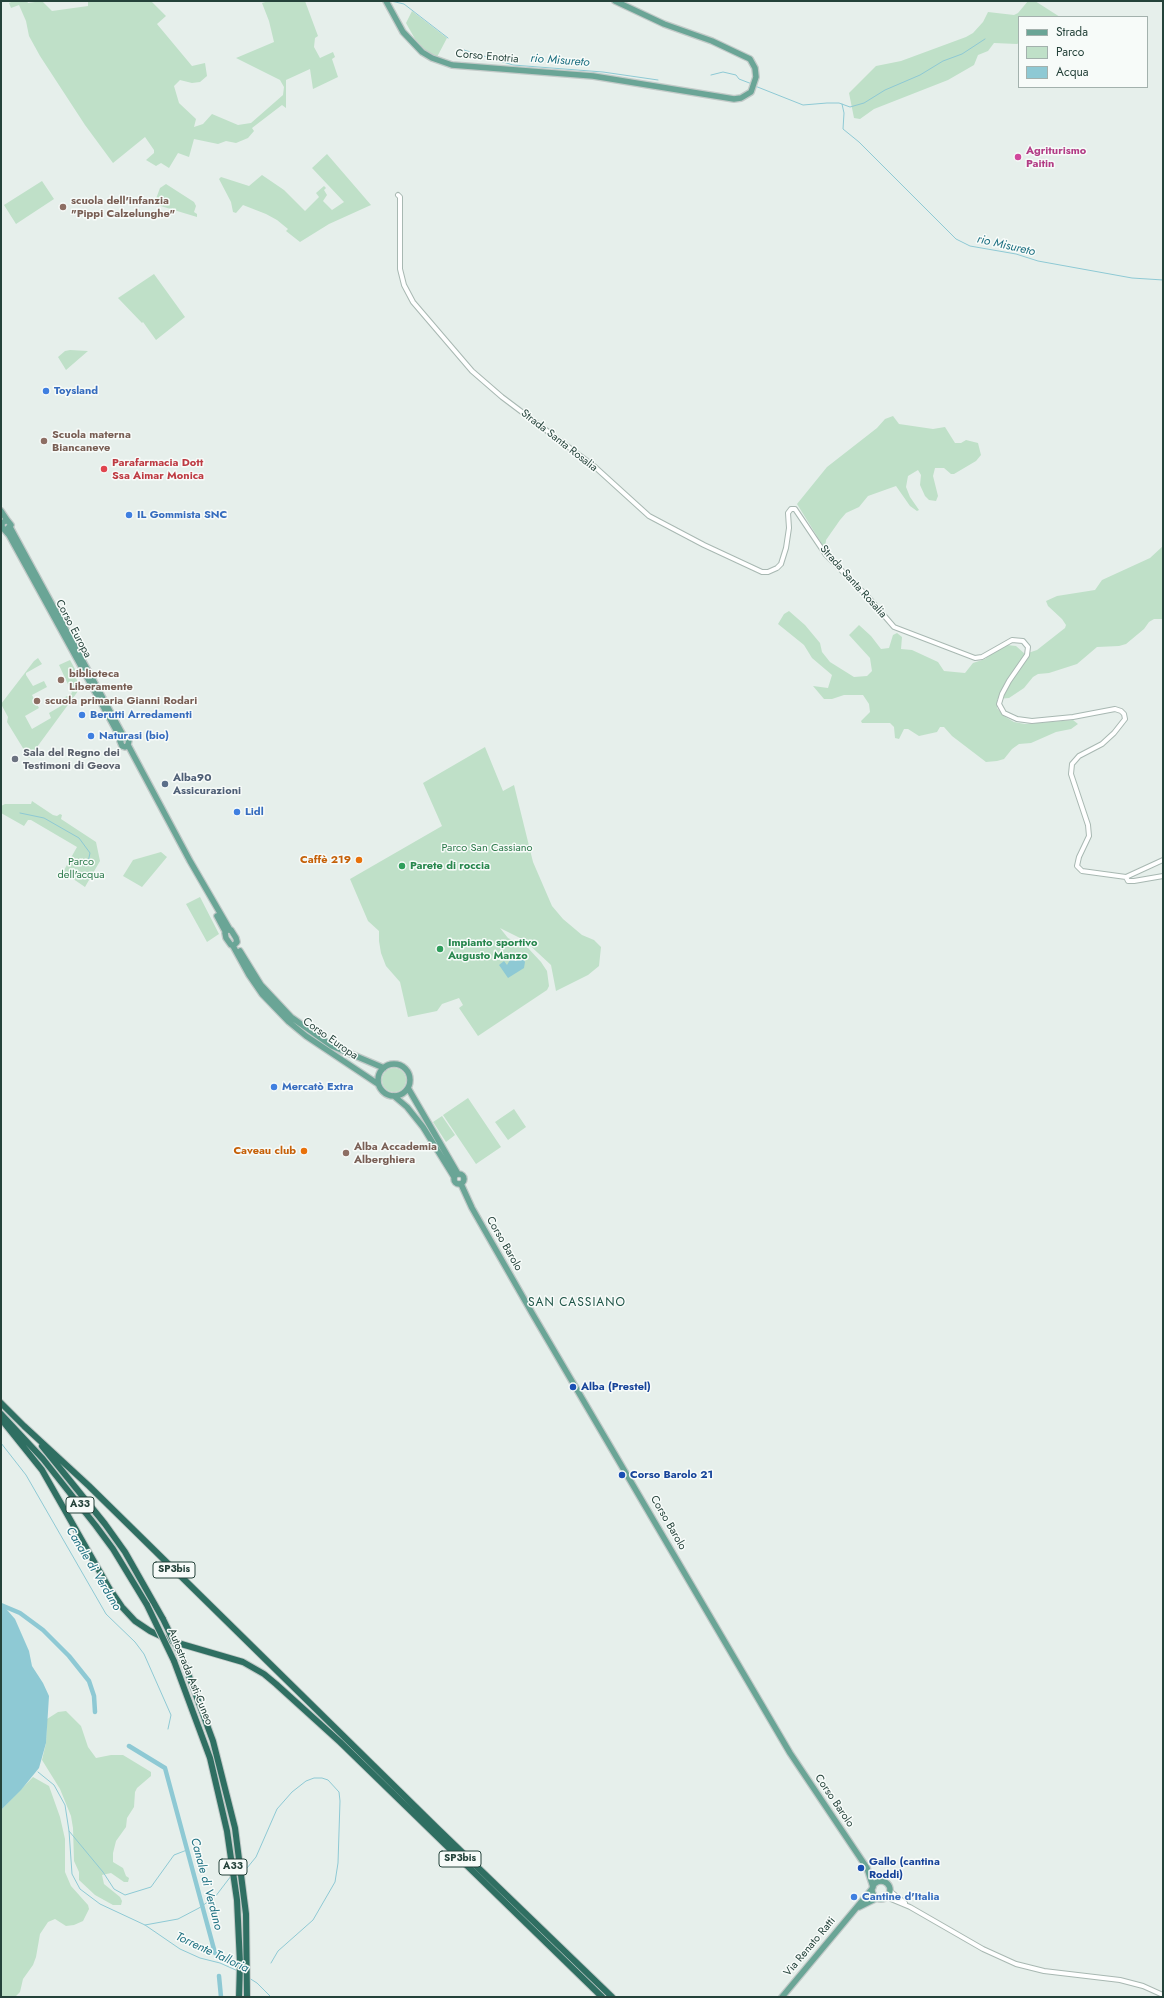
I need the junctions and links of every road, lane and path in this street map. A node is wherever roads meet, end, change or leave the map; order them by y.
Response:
1 (386, 1) edge
2 (615, 1) edge
3 (398, 194) dead end
4 (1, 511) edge
5 (3, 521) edge
6 (8, 528) junction
7 (123, 738) junction
8 (127, 746) junction
9 (1163, 860) edge
10 (1163, 876) edge
11 (1126, 877) junction
12 (227, 931) junction
13 (234, 945) junction
14 (384, 1068) junction
15 (378, 1084) junction
16 (408, 1088) junction
17 (394, 1096) junction
18 (456, 1176) junction
19 (461, 1184) junction
20 (1, 1403) edge
21 (1, 1414) edge
22 (1, 1419) edge
23 (24, 1426) junction
24 (867, 1868) junction
25 (880, 1881) junction
26 (873, 1888) junction
27 (890, 1891) junction
28 (877, 1898) junction
29 (886, 1898) junction
30 (910, 1907) junction
31 (854, 1911) junction
32 (579, 1966) junction
33 (1163, 1995) edge
34 (239, 1997) edge
35 (247, 1997) edge
36 (602, 1997) edge
37 (612, 1997) edge
38 (618, 1997) edge
39 (782, 1997) edge

1 - 2 main road, Corso Enotria
3 - 11 street, Strada Santa Rosalia
4 - 5 main road
5 - 6 main road
6 - 7 main road, Corso Europa
6 - 7 main road, Corso Europa
7 - 8 main road
8 - 12 main road
8 - 12 main road
9 - 11 street
10 - 11 street
12 - 13 main road
12 - 13 main road
13 - 14 main road, Corso Europa
13 - 15 main road, Corso Europa
14 - 15 main road
14 - 16 main road
15 - 17 main road
16 - 17 main road
16 - 18 main road
17 - 18 main road
18 - 19 main road
18 - 19 main road, Corso Barolo
19 - 24 main road, Corso Barolo
20 - 23 highway, SP3bis
21 - 34 highway, Autostrada Asti-Cuneo / A33, bridge
22 - 36 highway, SP3bis
23 - 32 highway, SP3bis
23 - 35 highway, Autostrada Asti-Cuneo / A33, bridge
24 - 25 main road, Corso Barolo
24 - 26 main road, Corso Barolo
25 - 26 main road
25 - 27 main road
26 - 28 main road
26 - 31 main road, Via Renato Ratti
27 - 29 main road
27 - 30 street
28 - 29 main road
28 - 31 main road, Via Renato Ratti
29 - 30 street
30 - 33 street
31 - 39 main road, Via Renato Ratti
32 - 37 highway, SP3bis
32 - 38 highway

